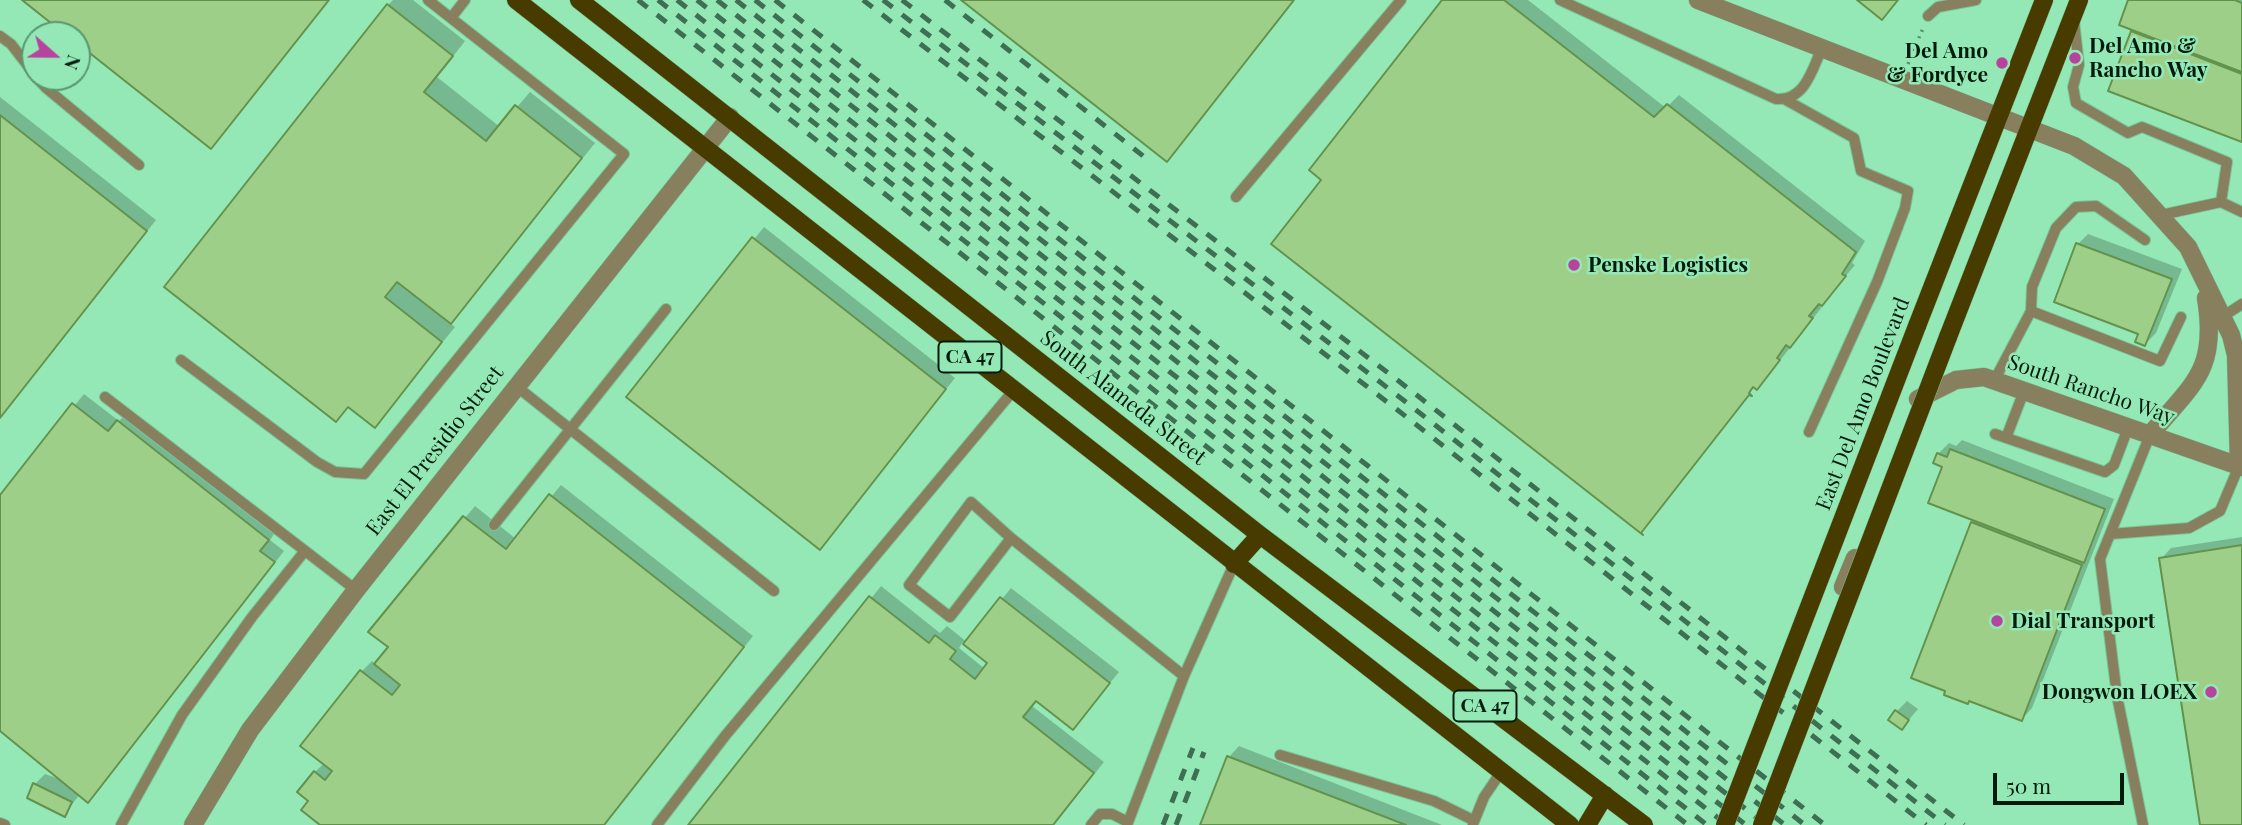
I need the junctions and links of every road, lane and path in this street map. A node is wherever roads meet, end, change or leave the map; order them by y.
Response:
1 (428, 0) edge
2 (465, 0) edge
3 (516, 0) edge
4 (579, 0) edge
5 (1401, 0) edge
6 (1560, 0) edge
7 (1698, 0) edge
8 (1976, 0) edge
9 (2043, 0) edge
10 (2076, 8) edge
11 (1928, 16) joint
12 (451, 18) junction
13 (0, 36) edge
14 (1822, 48) junction
15 (21, 57) edge
16 (1902, 79) junction
17 (50, 91) edge
18 (1786, 100) junction
19 (1997, 116) junction
20 (730, 117) junction
21 (2029, 128) junction
22 (705, 149) junction
23 (139, 165) dead end
24 (1236, 197) dead end
25 (2221, 202) junction
26 (2242, 212) edge
27 (2161, 215) junction
28 (2145, 240) dead end
29 (2204, 281) junction
30 (2242, 304) edge
31 (666, 309) dead end
32 (2031, 311) junction
33 (2180, 317) dead end
34 (2222, 317) junction
35 (181, 360) dead end
36 (1994, 381) junction
37 (516, 386) junction
38 (1013, 390) junction
39 (2024, 391) junction
40 (105, 397) dead end
41 (2240, 424) edge
42 (2128, 428) junction
43 (572, 430) junction
44 (1809, 432) dead end
45 (2150, 435) junction
46 (2240, 467) edge
47 (494, 525) dead end
48 (2110, 534) junction
49 (1260, 535) junction
50 (1011, 538) junction
51 (304, 552) junction
52 (1234, 564) junction
53 (1843, 587) dead end
54 (356, 590) junction
55 (774, 591) dead end
56 (1184, 676) junction
57 (1280, 755) dead end
58 (1502, 772) junction
59 (1605, 795) junction
60 (1625, 819) edge
61 (1473, 822) edge
62 (198, 823) edge
63 (1127, 823) edge
64 (121, 825) edge
65 (657, 825) edge
66 (1091, 825) edge
67 (1570, 825) edge
68 (1587, 825) edge
69 (1644, 825) edge
70 (1725, 825) edge
71 (1762, 825) edge
72 (2143, 825) edge

1 - 12 lane
2 - 12 lane
3 - 22 main road, CA 47
4 - 20 main road, South Alameda Street / CA 47
5 - 24 lane
6 - 18 lane
7 - 14 street
8 - 11 lane
9 - 19 main road, East Del Amo Boulevard
10 - 21 main road
10 - 25 lane
11 - 16 path
12 - 35 lane
13 - 15 lane
14 - 16 street
14 - 18 lane
16 - 19 street
17 - 23 lane
18 - 44 lane
19 - 21 street
19 - 70 main road, East Del Amo Boulevard, bridge
20 - 22 street, East El Presidio Street
20 - 49 main road, South Alameda Street / CA 47
21 - 27 street
21 - 71 main road, bridge
22 - 37 street, East El Presidio Street
22 - 38 main road, CA 47
25 - 26 lane
25 - 27 lane
27 - 29 street
28 - 32 lane
29 - 34 street
29 - 45 street
30 - 34 lane
31 - 43 lane
32 - 33 lane
32 - 36 lane
34 - 41 street
36 - 39 street, South Rancho Way
36 - 53 street, South Rancho Way
37 - 43 lane
37 - 54 street, East El Presidio Street
38 - 52 main road, CA 47
38 - 65 lane
39 - 42 street, South Rancho Way
39 - 42 lane
40 - 51 lane
41 - 46 street
42 - 45 street, South Rancho Way
43 - 47 lane
43 - 55 lane
45 - 46 street, South Rancho Way
45 - 48 lane
46 - 48 lane
48 - 72 lane
49 - 52 main road
49 - 59 main road, South Alameda Street / CA 47
50 - 50 lane
50 - 56 lane
51 - 54 lane
51 - 64 lane
52 - 56 lane
52 - 58 main road, CA 47
54 - 62 street, East El Presidio Street
56 - 63 lane
57 - 61 lane
58 - 61 lane
58 - 67 main road, CA 47
59 - 60 main road, South Alameda Street / CA 47
59 - 68 main road
60 - 69 main road, South Alameda Street / CA 47
63 - 66 lane

